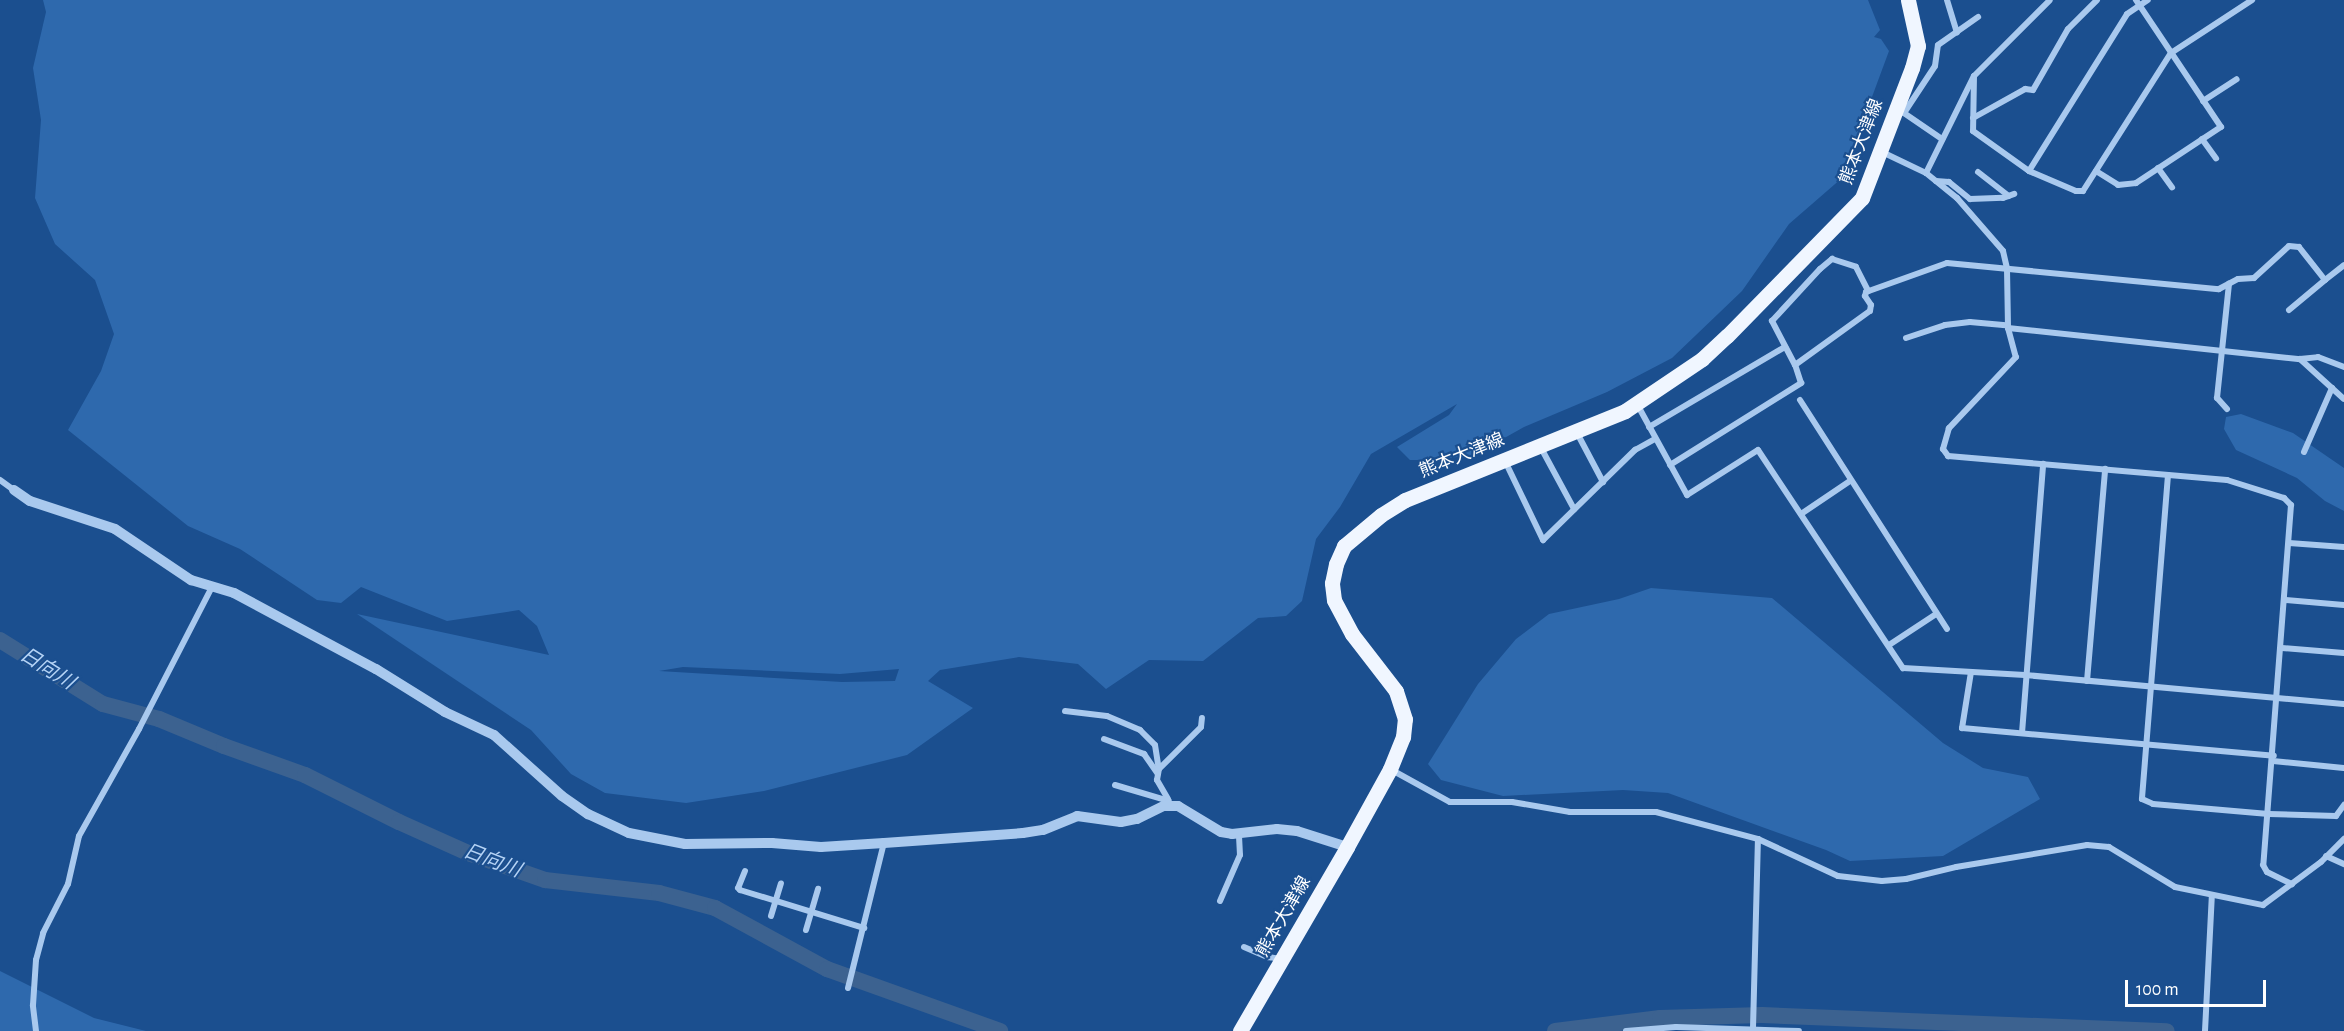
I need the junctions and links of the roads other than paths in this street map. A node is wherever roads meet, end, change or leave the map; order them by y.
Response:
1 (1908, 0) edge
2 (1947, 0) edge
3 (2050, 0) edge
4 (2097, 0) edge
5 (2148, 0) edge
6 (2252, 0) edge
7 (2138, 3) edge
8 (1978, 17) dead end
9 (1957, 32) junction
10 (2170, 53) junction
11 (1974, 76) junction
12 (2237, 79) dead end
13 (2203, 100) junction
14 (1900, 110) junction
15 (1973, 118) junction
16 (1942, 139) junction
17 (2202, 139) junction
18 (1881, 152) junction
19 (2216, 158) dead end
20 (2158, 168) junction
21 (2029, 171) junction
22 (2096, 171) junction
23 (1926, 172) junction
24 (1978, 172) dead end
25 (1936, 180) junction
26 (2172, 187) dead end
27 (2344, 265) edge
28 (2007, 269) junction
29 (2325, 280) junction
30 (2229, 284) junction
31 (1868, 291) junction
32 (2289, 310) dead end
33 (2007, 327) junction
34 (1906, 338) dead end
35 (1785, 347) junction
36 (2221, 349) junction
37 (2300, 359) junction
38 (1795, 365) junction
39 (2344, 366) edge
40 (2332, 388) junction
41 (2344, 399) edge
42 (1800, 400) dead end
43 (1637, 404) junction
44 (2228, 409) dead end
45 (1649, 427) junction
46 (1576, 431) junction
47 (1655, 439) junction
48 (1540, 446) junction
49 (2304, 452) dead end
50 (1504, 460) junction
51 (2043, 464) junction
52 (1670, 465) junction
53 (2105, 470) junction
54 (2168, 475) junction
55 (0, 480) edge
56 (1850, 481) junction
57 (1603, 482) junction
58 (14, 490) joint
59 (1574, 509) junction
60 (1801, 514) junction
61 (2289, 543) junction
62 (2344, 547) edge
63 (212, 587) junction
64 (2285, 600) junction
65 (2344, 605) edge
66 (1936, 614) junction
67 (1947, 629) dead end
68 (1889, 645) junction
69 (2282, 648) junction
70 (2344, 653) edge
71 (1971, 672) junction
72 (2025, 675) junction
73 (2087, 681) junction
74 (2150, 686) junction
75 (2278, 696) junction
76 (2344, 704) edge
77 (1065, 711) dead end
78 (1202, 718) dead end
79 (2022, 733) junction
80 (1104, 739) dead end
81 (2145, 744) junction
82 (2273, 758) junction
83 (2344, 768) edge
84 (1390, 769) junction
85 (1159, 771) junction
86 (1115, 785) dead end
87 (1169, 802) junction
88 (2344, 805) edge
89 (2269, 814) junction
90 (1239, 833) junction
91 (1758, 839) junction
92 (2344, 839) edge
93 (884, 843) junction
94 (1347, 847) junction
95 (2326, 856) junction
96 (2344, 864) edge
97 (745, 871) dead end
98 (781, 883) dead end
99 (2292, 884) junction
100 (818, 889) dead end
101 (2212, 895) junction
102 (776, 900) junction
103 (1220, 901) dead end
104 (811, 911) junction
105 (771, 916) dead end
106 (864, 928) junction
107 (806, 930) dead end
108 (1244, 947) dead end
109 (1281, 959) junction
110 (848, 988) dead end
111 (1753, 1028) junction
112 (36, 1031) edge
113 (1240, 1031) edge
114 (1626, 1031) edge
115 (1799, 1031) edge
116 (2205, 1031) edge

1 - 14 main road, 熊本大津線
2 - 9 street
3 - 11 street
4 - 15 street
5 - 7 street
6 - 10 street
7 - 10 street
7 - 21 street
8 - 9 street
9 - 14 street
10 - 13 street
10 - 22 street
11 - 15 street
11 - 16 street
12 - 13 street
13 - 17 street
14 - 16 street
14 - 18 main road, 熊本大津線
15 - 21 street
16 - 23 street
17 - 19 street
17 - 20 street
18 - 23 street
18 - 43 main road, 熊本大津線
20 - 22 street
20 - 26 street
21 - 22 street
23 - 25 street
24 - 25 street
25 - 28 street
27 - 29 street
28 - 30 street
28 - 31 street
28 - 33 street
29 - 30 street
29 - 32 street
30 - 36 street
31 - 35 street
31 - 38 street
33 - 34 street
33 - 36 street
33 - 51 street
35 - 38 street
35 - 45 street
36 - 37 street
36 - 44 street
37 - 39 street
37 - 40 street
38 - 52 street
40 - 41 street
40 - 49 street
42 - 56 street
43 - 45 street
43 - 46 main road, 熊本大津線
45 - 47 street
46 - 48 main road, 熊本大津線
46 - 57 street
47 - 52 street
47 - 57 street
48 - 50 main road, 熊本大津線
48 - 59 street
50 - 59 street
50 - 84 main road, 熊本大津線
51 - 53 street
51 - 72 street
52 - 60 street
53 - 54 street
53 - 73 street
54 - 61 street
54 - 74 street
55 - 58 street
56 - 60 street
56 - 66 street
57 - 59 street
58 - 63 street
60 - 68 street
61 - 62 street
61 - 64 street
63 - 93 street
63 - 112 street
64 - 65 street
64 - 69 street
66 - 67 street
66 - 68 street
68 - 71 street
69 - 70 street
69 - 75 street
71 - 72 street
71 - 79 street
72 - 73 street
72 - 79 street
73 - 74 street
74 - 75 street
74 - 81 street
75 - 76 street
75 - 82 street
77 - 85 street
78 - 85 street
79 - 81 street
80 - 85 street
81 - 82 street
81 - 89 street
82 - 83 street
82 - 89 street
84 - 91 street
84 - 94 main road, 熊本大津線
85 - 87 street
86 - 87 street
87 - 90 street
87 - 93 street
88 - 89 street
89 - 99 street
90 - 94 street
90 - 103 street
91 - 101 street
91 - 111 street
92 - 95 street
93 - 106 street
94 - 109 main road, 熊本大津線
95 - 96 street
95 - 99 street
97 - 102 street
98 - 102 street
99 - 101 street
100 - 104 street
101 - 116 street
102 - 104 street
102 - 105 street
104 - 106 street
104 - 107 street
106 - 110 street
108 - 109 street
109 - 113 main road, 熊本大津線
111 - 114 street
111 - 115 street

